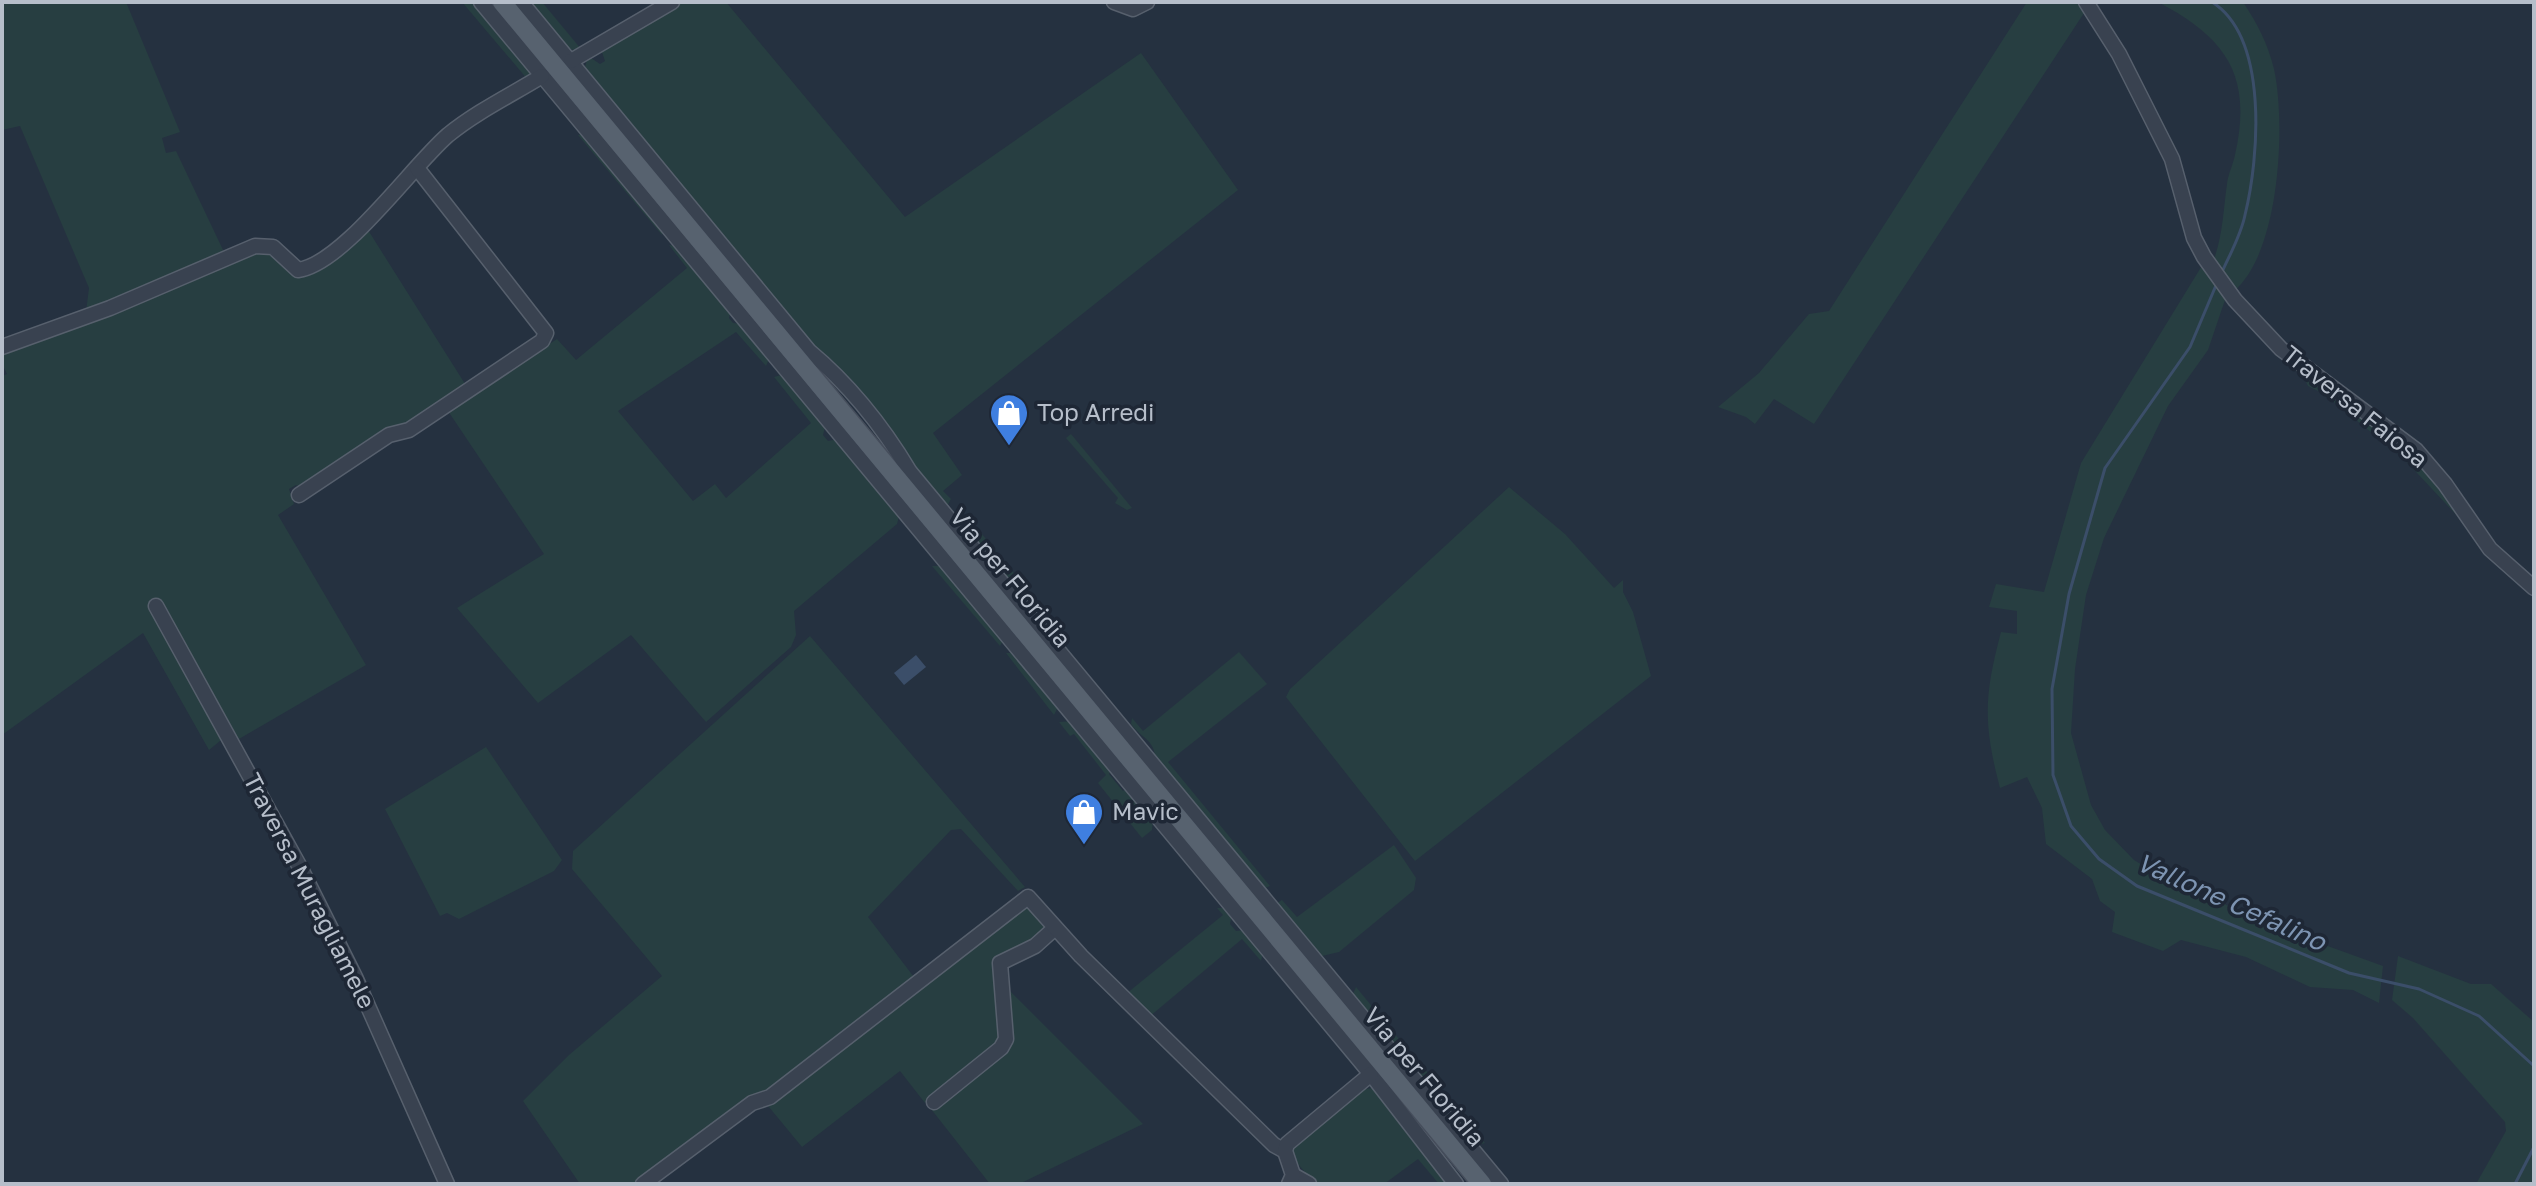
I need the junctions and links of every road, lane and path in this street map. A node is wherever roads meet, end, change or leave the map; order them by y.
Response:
1 (481, 2) edge
2 (502, 2) edge
3 (521, 2) edge
4 (672, 2) edge
5 (1114, 2) edge
6 (1147, 2) edge
7 (2086, 2) edge
8 (571, 61) junction
9 (542, 76) junction
10 (417, 168) junction
11 (2, 347) edge
12 (299, 495) dead end
13 (2534, 588) edge
14 (156, 606) dead end
15 (1055, 928) junction
16 (1371, 1074) junction
17 (934, 1102) dead end
18 (1285, 1151) junction
19 (1291, 1179) edge
20 (447, 1184) edge
21 (643, 1184) edge
22 (1309, 1184) edge
23 (1456, 1184) edge
24 (1482, 1184) edge
25 (1501, 1184) edge

1 - 9 street
2 - 24 main road, Via per Floridia
3 - 8 street
4 - 8 street
5 - 6 street
7 - 13 street, Traversa Faiosa
8 - 25 street
9 - 10 street
9 - 16 street
10 - 11 street
10 - 12 street
14 - 20 street, Traversa Muragliamele
15 - 17 street
15 - 18 street
15 - 21 street
16 - 18 street
16 - 23 street
18 - 19 street
19 - 22 street

